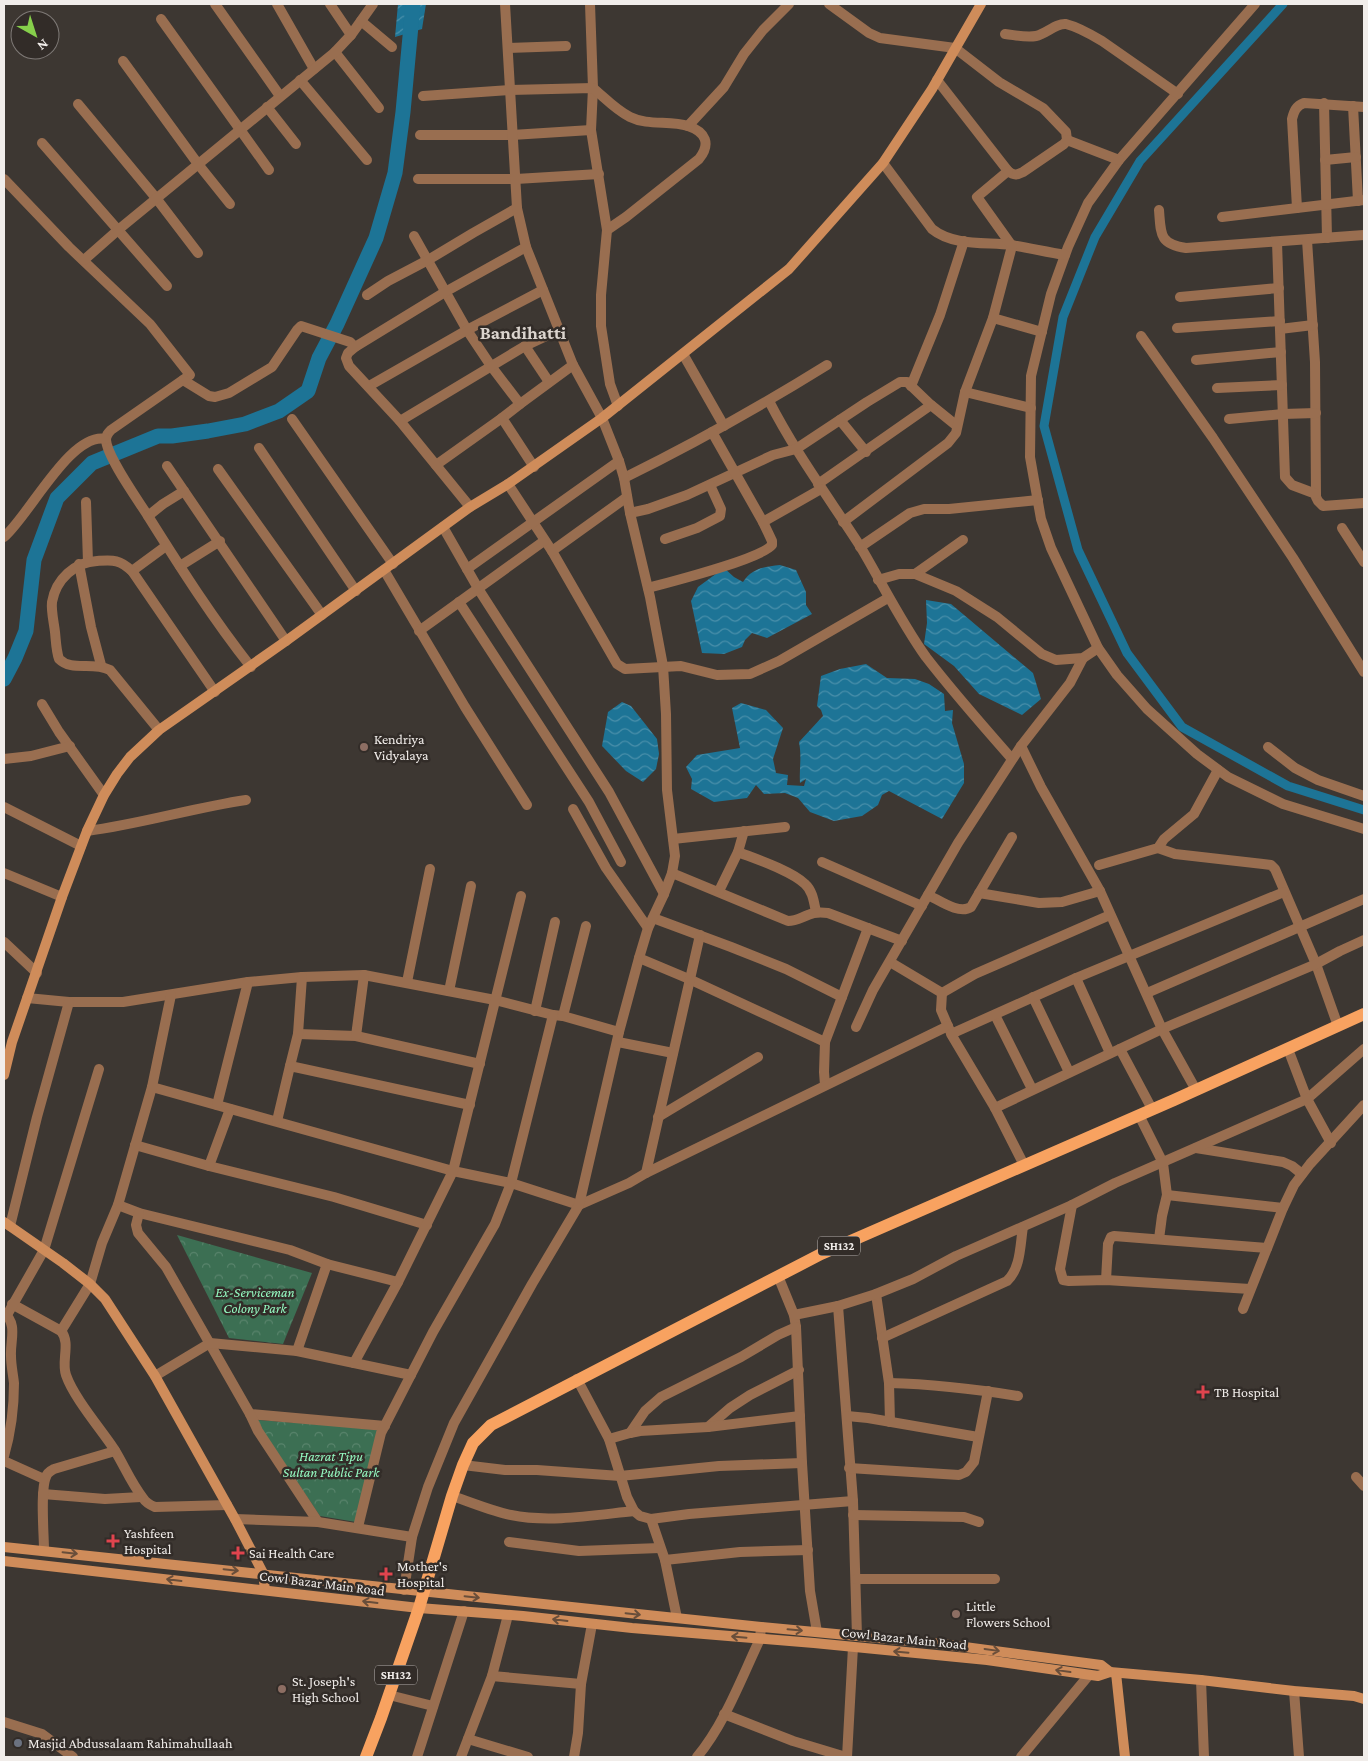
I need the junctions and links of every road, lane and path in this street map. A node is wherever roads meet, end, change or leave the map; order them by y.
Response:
1 (215, 4) edge
2 (277, 4) edge
3 (330, 4) edge
4 (373, 4) edge
5 (505, 4) edge
6 (590, 4) edge
7 (789, 4) edge
8 (829, 4) edge
9 (981, 4) edge
10 (1255, 4) edge
11 (161, 19) dead end
12 (361, 21) junction
13 (1005, 34) dead end
14 (351, 35) junction
15 (566, 46) dead end
16 (392, 47) dead end
17 (508, 48) junction
18 (955, 48) junction
19 (335, 52) junction
20 (123, 61) dead end
21 (314, 69) junction
22 (300, 80) junction
23 (937, 80) junction
24 (593, 88) junction
25 (510, 90) junction
26 (1178, 94) junction
27 (280, 96) junction
28 (423, 96) dead end
29 (1324, 103) junction
30 (78, 104) dead end
31 (1353, 106) junction
32 (267, 107) junction
33 (1364, 107) edge
34 (379, 108) dead end
35 (688, 126) junction
36 (240, 129) junction
37 (591, 130) junction
38 (420, 135) dead end
39 (512, 135) junction
40 (1067, 140) junction
41 (42, 143) dead end
42 (296, 144) dead end
43 (1356, 157) junction
44 (367, 160) dead end
45 (1120, 160) junction
46 (1325, 160) junction
47 (883, 163) junction
48 (198, 164) junction
49 (269, 170) dead end
50 (1008, 171) junction
51 (599, 174) junction
52 (4, 179) edge
53 (418, 179) dead end
54 (516, 179) junction
55 (156, 198) junction
56 (1361, 201) edge
57 (230, 204) dead end
58 (1326, 205) junction
59 (517, 208) junction
60 (1297, 208) junction
61 (1159, 210) dead end
62 (1222, 217) dead end
63 (118, 230) junction
64 (607, 230) junction
65 (1364, 235) edge
66 (414, 236) dead end
67 (1326, 238) junction
68 (1307, 240) junction
69 (964, 241) junction
70 (1277, 242) junction
71 (1012, 246) junction
72 (526, 247) junction
73 (198, 252) dead end
74 (1065, 255) junction
75 (84, 260) junction
76 (428, 260) junction
77 (166, 286) dead end
78 (1279, 288) junction
79 (543, 290) junction
80 (445, 292) junction
81 (367, 295) dead end
82 (1180, 297) dead end
83 (993, 318) junction
84 (1280, 325) junction
85 (1313, 325) junction
86 (1176, 328) dead end
87 (467, 330) junction
88 (559, 330) junction
89 (1042, 332) junction
90 (1141, 336) dead end
91 (352, 344) junction
92 (525, 346) junction
93 (1281, 352) junction
94 (683, 354) junction
95 (1196, 360) dead end
96 (573, 365) junction
97 (491, 366) junction
98 (827, 366) dead end
99 (183, 380) junction
100 (549, 382) junction
101 (1282, 385) junction
102 (369, 386) junction
103 (911, 386) junction
104 (1218, 388) dead end
105 (965, 392) junction
106 (769, 401) junction
107 (520, 404) junction
108 (931, 405) junction
109 (618, 406) junction
110 (1031, 408) junction
111 (1316, 413) junction
112 (1283, 414) junction
113 (502, 418) junction
114 (602, 418) junction
115 (292, 419) dead end
116 (1229, 419) dead end
117 (840, 420) junction
118 (400, 421) junction
119 (724, 426) junction
120 (957, 426) junction
121 (712, 432) junction
122 (106, 442) junction
123 (259, 448) dead end
124 (796, 449) junction
125 (866, 452) junction
126 (619, 462) junction
127 (436, 464) junction
128 (167, 466) dead end
129 (534, 466) junction
130 (218, 469) dead end
131 (736, 472) junction
132 (624, 478) junction
133 (508, 484) junction
134 (710, 485) junction
135 (820, 487) junction
136 (184, 491) junction
137 (1316, 494) junction
138 (628, 497) junction
139 (1038, 500) junction
140 (86, 502) dead end
141 (1364, 504) edge
142 (470, 507) junction
143 (630, 513) junction
144 (148, 516) junction
145 (532, 522) junction
146 (762, 522) junction
147 (843, 522) junction
148 (444, 527) junction
149 (1342, 528) dead end
150 (4, 537) edge
151 (665, 539) dead end
152 (963, 540) dead end
153 (544, 541) junction
154 (220, 542) junction
155 (166, 546) junction
156 (860, 547) junction
157 (552, 551) junction
158 (1364, 562) edge
159 (83, 563) junction
160 (180, 566) junction
161 (388, 567) junction
162 (467, 569) junction
163 (132, 571) junction
164 (915, 574) junction
165 (878, 580) junction
166 (648, 588) junction
167 (479, 590) junction
168 (356, 591) junction
169 (888, 598) junction
170 (459, 602) junction
171 (322, 615) junction
172 (419, 631) junction
173 (286, 641) junction
174 (1098, 648) junction
175 (1083, 658) junction
176 (101, 665) junction
177 (663, 666) junction
178 (251, 667) junction
179 (1364, 672) edge
180 (214, 692) junction
181 (42, 704) dead end
182 (159, 730) junction
183 (70, 746) junction
184 (1021, 746) junction
185 (1268, 747) dead end
186 (4, 759) edge
187 (1012, 759) junction
188 (1218, 770) junction
189 (104, 795) junction
190 (1364, 796) edge
191 (246, 800) dead end
192 (527, 805) dead end
193 (4, 807) edge
194 (573, 810) dead end
195 (785, 827) dead end
196 (1364, 829) edge
197 (87, 831) junction
198 (744, 831) junction
199 (1012, 837) dead end
200 (674, 839) junction
201 (81, 846) junction
202 (1158, 848) junction
203 (738, 852) junction
204 (621, 862) dead end
205 (822, 862) dead end
206 (1099, 865) dead end
207 (430, 869) dead end
208 (4, 873) edge
209 (672, 873) junction
210 (471, 886) dead end
211 (719, 891) junction
212 (1100, 891) junction
213 (1284, 892) junction
214 (979, 893) junction
215 (664, 894) junction
216 (928, 895) junction
217 (521, 896) dead end
218 (62, 897) junction
219 (1364, 898) edge
220 (922, 906) junction
221 (816, 912) junction
222 (1110, 915) junction
223 (555, 922) dead end
224 (650, 923) junction
225 (586, 926) dead end
226 (1300, 926) junction
227 (868, 928) junction
228 (700, 935) junction
229 (1364, 940) edge
230 (902, 941) junction
231 (4, 942) edge
232 (1129, 957) junction
233 (639, 958) junction
234 (890, 962) junction
235 (1316, 964) junction
236 (36, 973) junction
237 (364, 975) junction
238 (302, 977) junction
239 (1076, 978) junction
240 (689, 979) junction
241 (248, 982) junction
242 (407, 982) junction
243 (449, 991) junction
244 (942, 993) junction
245 (1147, 993) junction
246 (172, 995) junction
247 (842, 997) junction
248 (1033, 997) junction
249 (27, 998) junction
250 (495, 1000) junction
251 (69, 1002) junction
252 (535, 1010) junction
253 (1364, 1014) edge
254 (995, 1015) junction
255 (558, 1016) junction
256 (1338, 1026) junction
257 (856, 1027) dead end
258 (1162, 1029) junction
259 (950, 1030) junction
260 (298, 1034) junction
261 (356, 1036) junction
262 (618, 1037) junction
263 (825, 1042) junction
264 (1288, 1049) junction
265 (1364, 1049) edge
266 (1115, 1051) junction
267 (673, 1054) junction
268 (758, 1057) dead end
269 (480, 1064) junction
270 (290, 1066) junction
271 (99, 1069) dead end
272 (1070, 1072) junction
273 (4, 1075) edge
274 (825, 1085) junction
275 (152, 1087) junction
276 (1032, 1089) junction
277 (1196, 1090) junction
278 (1307, 1098) junction
279 (470, 1104) junction
280 (218, 1105) junction
281 (1364, 1105) edge
282 (995, 1108) junction
283 (230, 1109) junction
284 (1152, 1109) junction
285 (1139, 1115) junction
286 (658, 1117) junction
287 (277, 1121) junction
288 (1331, 1144) junction
289 (135, 1145) junction
290 (1196, 1148) junction
291 (1163, 1163) junction
292 (1024, 1165) junction
293 (209, 1166) junction
294 (453, 1171) junction
295 (646, 1172) junction
296 (1302, 1174) junction
297 (511, 1183) junction
298 (1168, 1195) junction
299 (118, 1205) junction
300 (580, 1205) junction
301 (1072, 1205) junction
302 (1282, 1208) junction
303 (139, 1213) junction
304 (7, 1224) edge
305 (427, 1225) junction
306 (1023, 1227) junction
307 (1159, 1239) junction
308 (1267, 1248) junction
309 (44, 1250) junction
310 (327, 1264) junction
311 (778, 1276) junction
312 (1106, 1280) junction
313 (398, 1282) junction
314 (90, 1284) junction
315 (1250, 1289) junction
316 (876, 1294) junction
317 (12, 1304) junction
318 (838, 1306) junction
319 (1243, 1309) dead end
320 (5, 1314) edge
321 (794, 1315) junction
322 (796, 1327) junction
323 (62, 1331) junction
324 (882, 1338) junction
325 (210, 1343) junction
326 (298, 1351) junction
327 (354, 1363) junction
328 (799, 1370) junction
329 (411, 1375) junction
330 (155, 1376) junction
331 (577, 1379) junction
332 (889, 1383) junction
333 (988, 1392) junction
334 (1018, 1396) dead end
335 (250, 1414) junction
336 (800, 1416) junction
337 (848, 1416) junction
338 (890, 1422) junction
339 (385, 1426) junction
340 (708, 1427) junction
341 (630, 1433) junction
342 (978, 1437) junction
343 (609, 1439) junction
344 (115, 1451) junction
345 (4, 1456) edge
346 (4, 1461) edge
347 (802, 1463) junction
348 (463, 1465) junction
349 (850, 1468) junction
350 (620, 1476) junction
351 (1356, 1477) dead end
352 (44, 1479) junction
353 (1364, 1486) edge
354 (43, 1494) junction
355 (452, 1496) junction
356 (142, 1497) junction
357 (852, 1501) junction
358 (806, 1504) junction
359 (227, 1505) junction
360 (634, 1511) junction
361 (853, 1515) junction
362 (651, 1518) junction
363 (235, 1519) junction
364 (318, 1522) junction
365 (979, 1522) dead end
366 (358, 1527) junction
367 (412, 1537) junction
368 (509, 1542) dead end
369 (4, 1547) edge
370 (660, 1548) junction
371 (44, 1550) junction
372 (808, 1550) junction
373 (4, 1560) edge
374 (665, 1560) junction
375 (263, 1573) junction
376 (995, 1579) dead end
377 (856, 1580) junction
378 (265, 1590) junction
379 (404, 1590) junction
380 (423, 1592) junction
381 (419, 1608) junction
382 (464, 1611) junction
383 (508, 1615) junction
384 (677, 1618) junction
385 (592, 1624) junction
386 (761, 1627) junction
387 (817, 1632) junction
388 (858, 1636) junction
389 (760, 1639) junction
390 (853, 1647) junction
391 (1113, 1673) junction
392 (1089, 1675) junction
393 (492, 1676) junction
394 (1201, 1680) junction
395 (581, 1684) junction
396 (1294, 1691) junction
397 (389, 1695) junction
398 (1364, 1698) edge
399 (433, 1706) junction
400 (724, 1714) junction
401 (4, 1722) edge
402 (468, 1739) junction
403 (522, 1756) edge
404 (72, 1757) edge
405 (366, 1757) edge
406 (417, 1757) edge
407 (461, 1757) edge
408 (574, 1757) edge
409 (697, 1757) edge
410 (847, 1757) edge
411 (1021, 1757) edge
412 (1125, 1757) edge
413 (1204, 1757) edge
414 (1299, 1757) edge

1 - 27 street
2 - 21 street
3 - 14 street
4 - 12 street
5 - 17 street
6 - 24 street
7 - 35 street
8 - 18 street
9 - 18 street
10 - 26 street
11 - 36 street
12 - 14 street
12 - 16 street
13 - 26 street
14 - 19 street
15 - 17 street
17 - 25 street
18 - 23 street
18 - 40 street
19 - 21 street
19 - 34 street
20 - 48 street
21 - 22 street
22 - 27 street
22 - 44 street
23 - 47 street
23 - 50 street
24 - 25 street
24 - 35 street
24 - 37 street
25 - 28 street
25 - 39 street
26 - 45 street
27 - 32 street
29 - 31 street
29 - 46 street
29 - 60 street
30 - 55 street
31 - 33 street
31 - 43 street
32 - 36 street
32 - 42 street
35 - 64 street
36 - 48 street
36 - 49 street
37 - 39 street
37 - 51 street
38 - 39 street
39 - 54 street
40 - 45 street
40 - 50 street
41 - 63 street
43 - 46 street
43 - 56 street
45 - 74 street
46 - 58 street
47 - 69 street
47 - 94 street
48 - 55 street
48 - 57 street
50 - 71 street
51 - 54 street
51 - 64 street
52 - 75 street
53 - 54 street
54 - 59 street
55 - 63 street
55 - 73 street
56 - 58 street
58 - 60 street
58 - 67 street
59 - 72 street
59 - 76 street
60 - 62 street
61 - 70 street
63 - 75 street
63 - 77 street
64 - 109 street
65 - 67 street
66 - 76 street
67 - 68 street
68 - 70 street
68 - 85 street
69 - 71 street
69 - 103 street
70 - 78 street
71 - 74 street
71 - 83 street
72 - 79 street
72 - 80 street
74 - 89 street
75 - 99 street
76 - 80 street
76 - 81 street
78 - 82 street
78 - 84 street
79 - 87 street
79 - 88 street
80 - 87 street
80 - 91 street
83 - 89 street
83 - 105 street
84 - 85 street
84 - 86 street
84 - 93 street
85 - 111 street
87 - 97 street
87 - 102 street
88 - 92 street
88 - 96 street
89 - 110 street
90 - 179 street
91 - 99 street
91 - 102 street
92 - 97 street
92 - 100 street
93 - 95 street
93 - 101 street
94 - 109 street
94 - 119 street
96 - 100 street
96 - 114 street
97 - 107 street
97 - 118 street
98 - 106 street
99 - 122 street
100 - 107 street
101 - 104 street
101 - 112 street
102 - 118 street
103 - 108 street
103 - 117 street
105 - 110 street
105 - 120 street
106 - 119 street
106 - 124 street
107 - 113 street
108 - 120 street
108 - 125 street
109 - 114 street
110 - 139 street
111 - 112 street
111 - 137 street
112 - 116 street
112 - 137 street
113 - 127 street
113 - 129 street
114 - 126 street
114 - 129 street
115 - 161 street
117 - 124 street
117 - 125 street
118 - 127 street
119 - 121 street
120 - 147 street
121 - 131 street
121 - 132 street
122 - 144 street
122 - 150 street
123 - 168 street
124 - 131 street
124 - 135 street
125 - 135 street
126 - 132 street
126 - 145 street
127 - 142 street
128 - 136 street
129 - 133 street
130 - 171 street
131 - 134 street
131 - 146 street
132 - 138 street
133 - 142 street
133 - 145 street
134 - 143 street
134 - 151 street
135 - 146 street
135 - 147 street
136 - 144 street
136 - 154 street
137 - 141 street
138 - 143 street
138 - 157 street
139 - 156 street
139 - 174 street
140 - 159 street
142 - 148 street
143 - 166 street
144 - 155 street
145 - 153 street
145 - 162 street
146 - 166 street
147 - 156 street
148 - 161 street
148 - 162 street
149 - 158 street
152 - 164 street
153 - 157 street
153 - 167 street
154 - 160 street
154 - 173 street
155 - 160 street
155 - 163 street
156 - 165 street
157 - 177 street
159 - 163 street
159 - 176 street
159 - 176 street
160 - 178 street
161 - 168 street
161 - 172 street
162 - 167 street
163 - 180 street
164 - 165 street
164 - 175 street
165 - 169 street
166 - 177 street
167 - 170 street
167 - 215 street
168 - 171 street
169 - 177 street
169 - 187 street
170 - 172 street
170 - 204 street
171 - 173 street
172 - 192 street
173 - 178 street
174 - 175 street
174 - 188 street
175 - 184 street
176 - 182 street
177 - 200 street
178 - 180 street
180 - 182 street
181 - 183 street
182 - 189 street
183 - 186 street
183 - 189 street
184 - 187 street
184 - 212 street
185 - 190 street
187 - 216 street
188 - 196 street
188 - 202 street
189 - 197 street
191 - 197 street
193 - 201 street
194 - 224 street
195 - 198 street
197 - 201 street
198 - 200 street
198 - 203 street
199 - 214 street
200 - 209 street
201 - 218 street
202 - 206 street
202 - 213 street
203 - 211 street
203 - 221 street
205 - 220 street
207 - 242 street
208 - 218 street
209 - 211 street
209 - 215 street
210 - 243 street
211 - 221 street
212 - 214 street
212 - 222 street
213 - 226 street
213 - 232 street
214 - 216 street
215 - 224 street
216 - 220 street
217 - 250 street
218 - 236 street
219 - 226 street
220 - 230 street
221 - 227 street
222 - 232 street
222 - 244 street
223 - 252 street
224 - 228 street
224 - 233 street
225 - 255 street
226 - 235 street
226 - 245 street
227 - 230 street
227 - 247 street
228 - 240 street
228 - 247 street
229 - 235 street
230 - 234 street
231 - 236 street
232 - 239 street
232 - 245 street
233 - 240 street
233 - 262 street
234 - 244 street
234 - 257 street
235 - 256 street
235 - 258 street
236 - 249 street
237 - 238 street
237 - 242 street
237 - 261 street
238 - 241 street
238 - 260 street
239 - 248 street
239 - 266 street
240 - 263 street
240 - 267 street
241 - 246 street
241 - 280 street
242 - 243 street
243 - 250 street
244 - 259 street
245 - 258 street
246 - 251 street
246 - 275 street
247 - 263 street
248 - 254 street
248 - 272 street
249 - 251 street
249 - 273 street
250 - 252 street
250 - 269 street
251 - 304 street
252 - 255 street
253 - 256 main road, SH132
254 - 259 street
254 - 276 street
255 - 262 street
255 - 297 street
256 - 264 main road, SH132
258 - 266 street
258 - 277 street
259 - 274 street
259 - 282 street
260 - 261 street
260 - 270 street
261 - 269 street
262 - 267 street
262 - 300 street
263 - 274 street
264 - 277 main road, SH132
264 - 278 street
265 - 278 street
266 - 272 street
266 - 284 street
267 - 286 street
268 - 286 street
269 - 279 street
270 - 279 street
270 - 287 street
271 - 309 street
272 - 276 street
274 - 295 street
275 - 280 street
275 - 289 street
276 - 282 street
277 - 284 main road, SH132
278 - 288 street
278 - 290 street
279 - 294 street
280 - 283 street
281 - 288 street
282 - 292 street
283 - 287 street
283 - 293 street
284 - 285 main road, SH132
285 - 291 street
285 - 292 main road, SH132
286 - 295 street
287 - 294 street
288 - 296 street
289 - 293 street
289 - 299 street
290 - 291 street
290 - 296 street
291 - 298 street
291 - 301 street
292 - 311 main road, SH132
293 - 305 street
294 - 297 street
294 - 305 street
295 - 300 street
296 - 302 street
297 - 300 street
297 - 329 street
298 - 302 street
298 - 307 street
299 - 303 street
299 - 314 street
300 - 367 street
301 - 306 street
301 - 312 street
302 - 308 street
303 - 310 street
303 - 325 street
304 - 309 street
305 - 313 street
306 - 316 street
306 - 324 street
307 - 308 street
307 - 312 street
308 - 315 street
309 - 314 street
309 - 317 street
310 - 313 street
310 - 326 street
311 - 321 street
311 - 331 main road, SH132
312 - 315 street
313 - 327 street
314 - 323 street
314 - 330 street
315 - 319 street
316 - 318 street
316 - 324 street
317 - 320 street
317 - 323 street
318 - 321 street
318 - 337 street
320 - 345 street
321 - 322 street
322 - 328 street
322 - 341 street
323 - 344 street
324 - 332 street
325 - 326 street
325 - 330 street
325 - 335 street
326 - 327 street
327 - 329 street
328 - 336 street
328 - 340 street
329 - 339 street
330 - 359 street
331 - 343 street
331 - 348 main road, SH132
332 - 333 street
332 - 338 street
333 - 334 street
333 - 342 street
335 - 339 street
335 - 364 street
336 - 340 street
336 - 347 street
337 - 338 street
337 - 349 street
338 - 342 street
339 - 366 street
340 - 341 street
341 - 343 street
342 - 349 street
343 - 350 street
344 - 352 street
344 - 356 street
346 - 352 street
347 - 350 street
347 - 358 street
348 - 350 street
348 - 355 main road, SH132
349 - 357 street
350 - 360 street
351 - 353 street
352 - 354 street
354 - 356 street
354 - 371 street
355 - 360 street
355 - 380 main road, SH132
356 - 359 street
357 - 358 street
357 - 361 street
358 - 362 street
358 - 372 street
359 - 363 street
360 - 362 street
361 - 365 street
361 - 377 street
362 - 370 street
363 - 364 street
363 - 375 street
364 - 366 street
366 - 367 street
367 - 379 street
368 - 370 street
369 - 371 street, Cowl Bazar Main Road
370 - 374 street
371 -> 375 street, Cowl Bazar Main Road
372 - 374 street
372 - 387 street
378 -> 373 street, Cowl Bazar Main Road
374 - 384 street
375 - 378 street
375 - 379 street, Cowl Bazar Main Road
376 - 377 street
377 - 388 street
381 -> 378 street, Cowl Bazar Main Road
379 - 380 street, Cowl Bazar Main Road
380 - 381 main road, SH132
380 -> 384 street, Cowl Bazar Main Road
381 - 382 street, Cowl Bazar Main Road
381 - 397 main road, SH132
382 - 383 street, Cowl Bazar Main Road
382 - 399 street
385 -> 383 street, Cowl Bazar Main Road
383 - 393 street
384 - 386 street, Cowl Bazar Main Road
389 -> 385 street, Cowl Bazar Main Road
385 - 395 street
386 -> 387 street, Cowl Bazar Main Road
386 - 389 street
387 - 388 street, Cowl Bazar Main Road
388 -> 391 street, Cowl Bazar Main Road
389 - 390 street, Cowl Bazar Main Road
389 - 400 street
392 -> 390 street, Cowl Bazar Main Road
390 - 410 street
391 - 392 street, Cowl Bazar Main Road
391 - 394 street
391 - 412 street
392 - 411 street
393 - 395 street
393 - 402 street
394 - 396 street
394 - 413 street
395 - 408 street
396 - 398 street
396 - 414 street
397 - 399 street
397 - 405 main road, SH132
399 - 406 street
400 - 409 street
400 - 410 street
401 - 404 street
402 - 403 street
402 - 407 street

